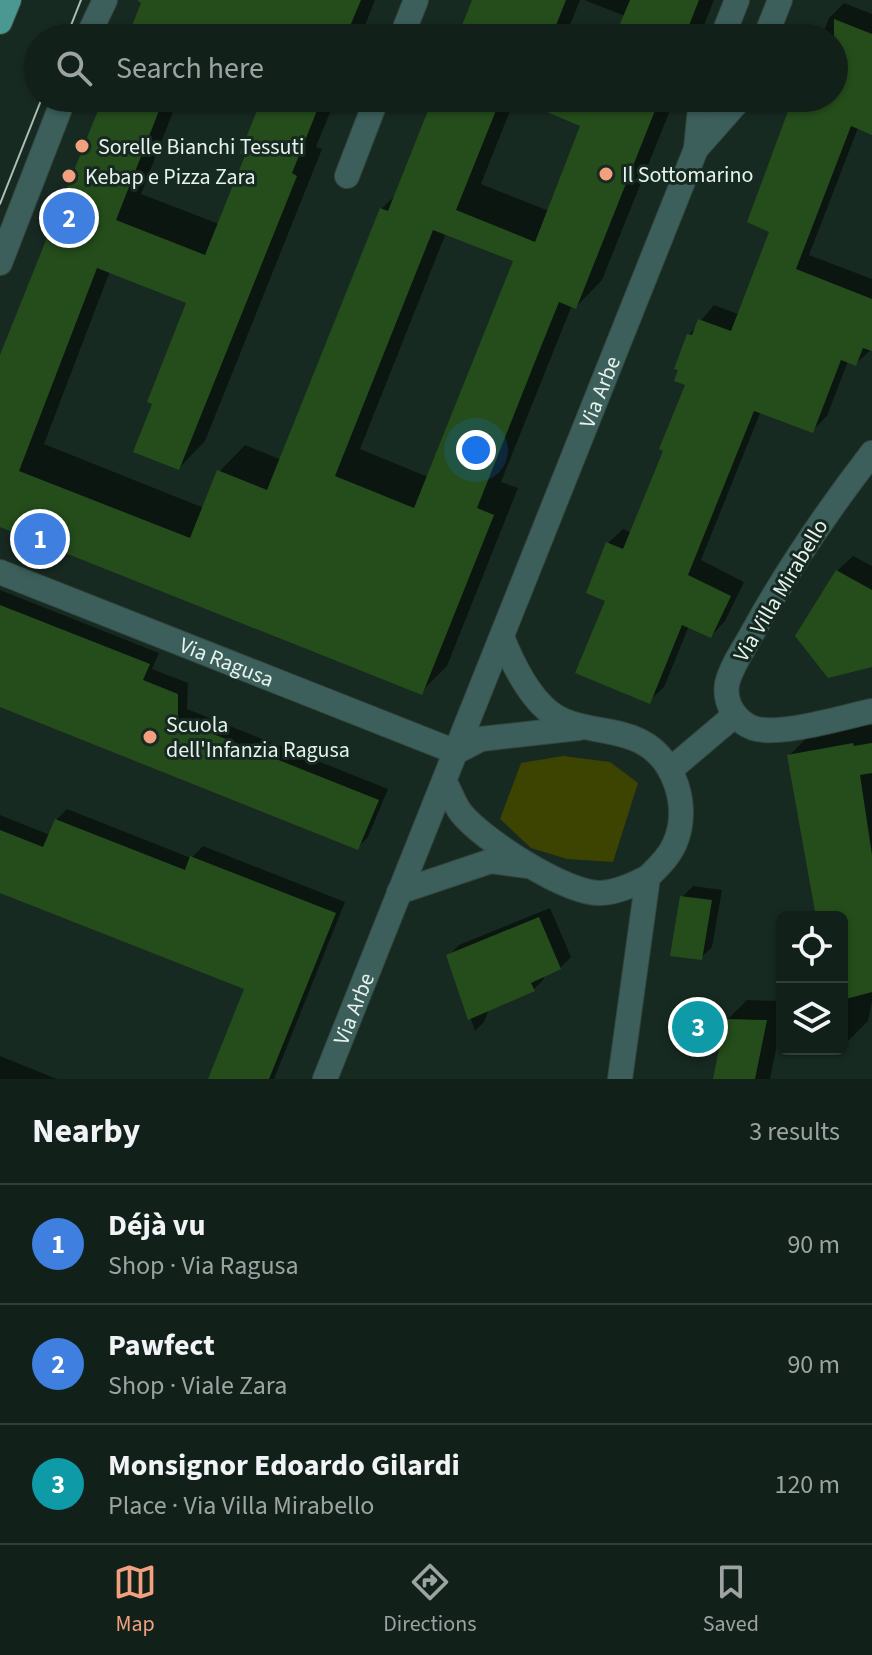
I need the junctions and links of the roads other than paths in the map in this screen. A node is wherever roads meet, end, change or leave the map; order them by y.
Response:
1 (9, 0) edge
2 (105, 0) edge
3 (416, 0) edge
4 (737, 0) edge
5 (780, 0) edge
6 (0, 22) edge
7 (94, 24) edge
8 (407, 24) edge
9 (728, 24) edge
10 (771, 24) edge
11 (59, 112) edge
12 (372, 112) edge
13 (700, 112) edge
14 (729, 112) edge
15 (696, 149) junction
16 (347, 176) dead end
17 (0, 263) edge
18 (872, 453) edge
19 (0, 572) edge
20 (502, 637) junction
21 (872, 711) edge
22 (735, 715) junction
23 (582, 728) junction
24 (456, 752) junction
25 (670, 770) junction
26 (444, 781) junction
27 (532, 866) junction
28 (648, 877) junction
29 (399, 892) junction
30 (325, 1079) edge
31 (620, 1079) edge

1 - 6 main road
2 - 7 street
3 - 8 street
4 - 9 street
5 - 10 street
11 - 17 street
12 - 16 street
13 - 15 street, Via Arbe
14 - 15 street, Via Arbe
15 - 20 street, Via Arbe
18 - 22 street, Via Villa Mirabello
19 - 24 street, Via Ragusa
20 - 23 street
20 - 24 street, Via Arbe
21 - 22 street
22 - 25 street
23 - 24 street
23 - 25 street
24 - 26 street, Via Arbe
25 - 28 street
26 - 27 street
26 - 29 street, Via Arbe
27 - 28 street
27 - 29 street
28 - 31 street
29 - 30 street, Via Arbe

